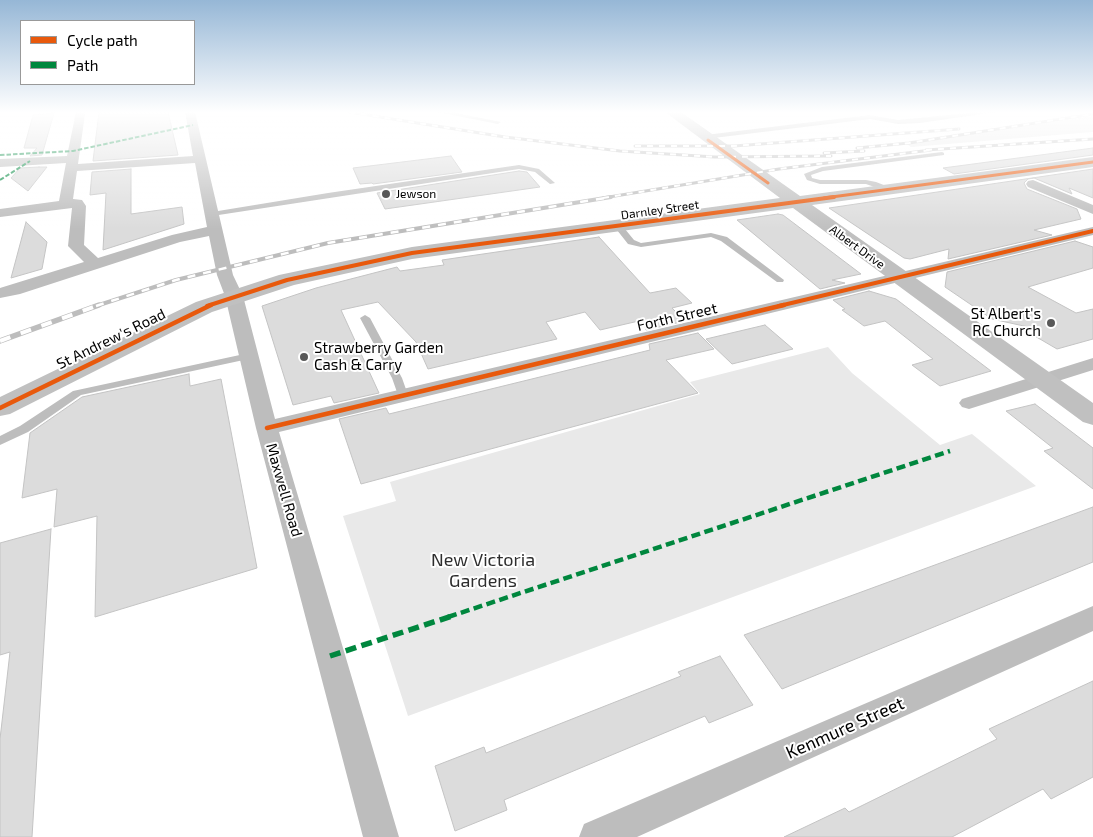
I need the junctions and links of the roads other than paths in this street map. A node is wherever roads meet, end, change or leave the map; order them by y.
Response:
1 (74, 151) edge
2 (199, 151) edge
3 (725, 151) edge
4 (942, 154) dead end
5 (201, 159) junction
6 (1093, 162) edge
7 (0, 163) edge
8 (71, 169) junction
9 (552, 183) dead end
10 (1033, 184) dead end
11 (886, 189) junction
12 (793, 201) junction
13 (66, 204) junction
14 (1093, 210) edge
15 (0, 213) edge
16 (212, 214) junction
17 (617, 226) junction
18 (216, 230) junction
19 (1093, 231) edge
20 (94, 264) junction
21 (900, 278) junction
22 (780, 280) dead end
23 (230, 286) junction
24 (0, 293) edge
25 (365, 318) dead end
26 (249, 356) junction
27 (1093, 364) edge
28 (1043, 380) junction
29 (403, 395) junction
30 (969, 403) dead end
31 (0, 408) edge
32 (1093, 416) edge
33 (267, 428) junction
34 (0, 441) edge
35 (1093, 618) edge
36 (381, 837) edge
37 (597, 837) edge

1 - 8 street
2 - 5 street, Maxwell Road
3 - 12 street, Albert Drive
4 - 11 lane
5 - 8 street
5 - 16 street, Maxwell Road
6 - 11 street, Darnley Street
7 - 8 street
8 - 13 street
9 - 16 lane
10 - 14 street
11 - 12 street, Darnley Street
12 - 17 street, Darnley Street
12 - 21 street, Albert Drive
13 - 15 street
13 - 20 street
16 - 18 street, Maxwell Road
17 - 22 lane
17 - 23 street, Darnley Street
18 - 20 street
18 - 23 street, Maxwell Road
19 - 21 street, Forth Street
20 - 24 street
21 - 28 street, Albert Drive
21 - 29 street, Forth Street
23 - 26 street, Maxwell Road
23 - 31 street, St Andrew's Road
25 - 29 lane
26 - 33 street, Maxwell Road
26 - 34 lane
27 - 28 street
28 - 30 street
28 - 32 street, Albert Drive
29 - 33 street, Forth Street
33 - 36 street, Maxwell Road
35 - 37 street, Kenmure Street

